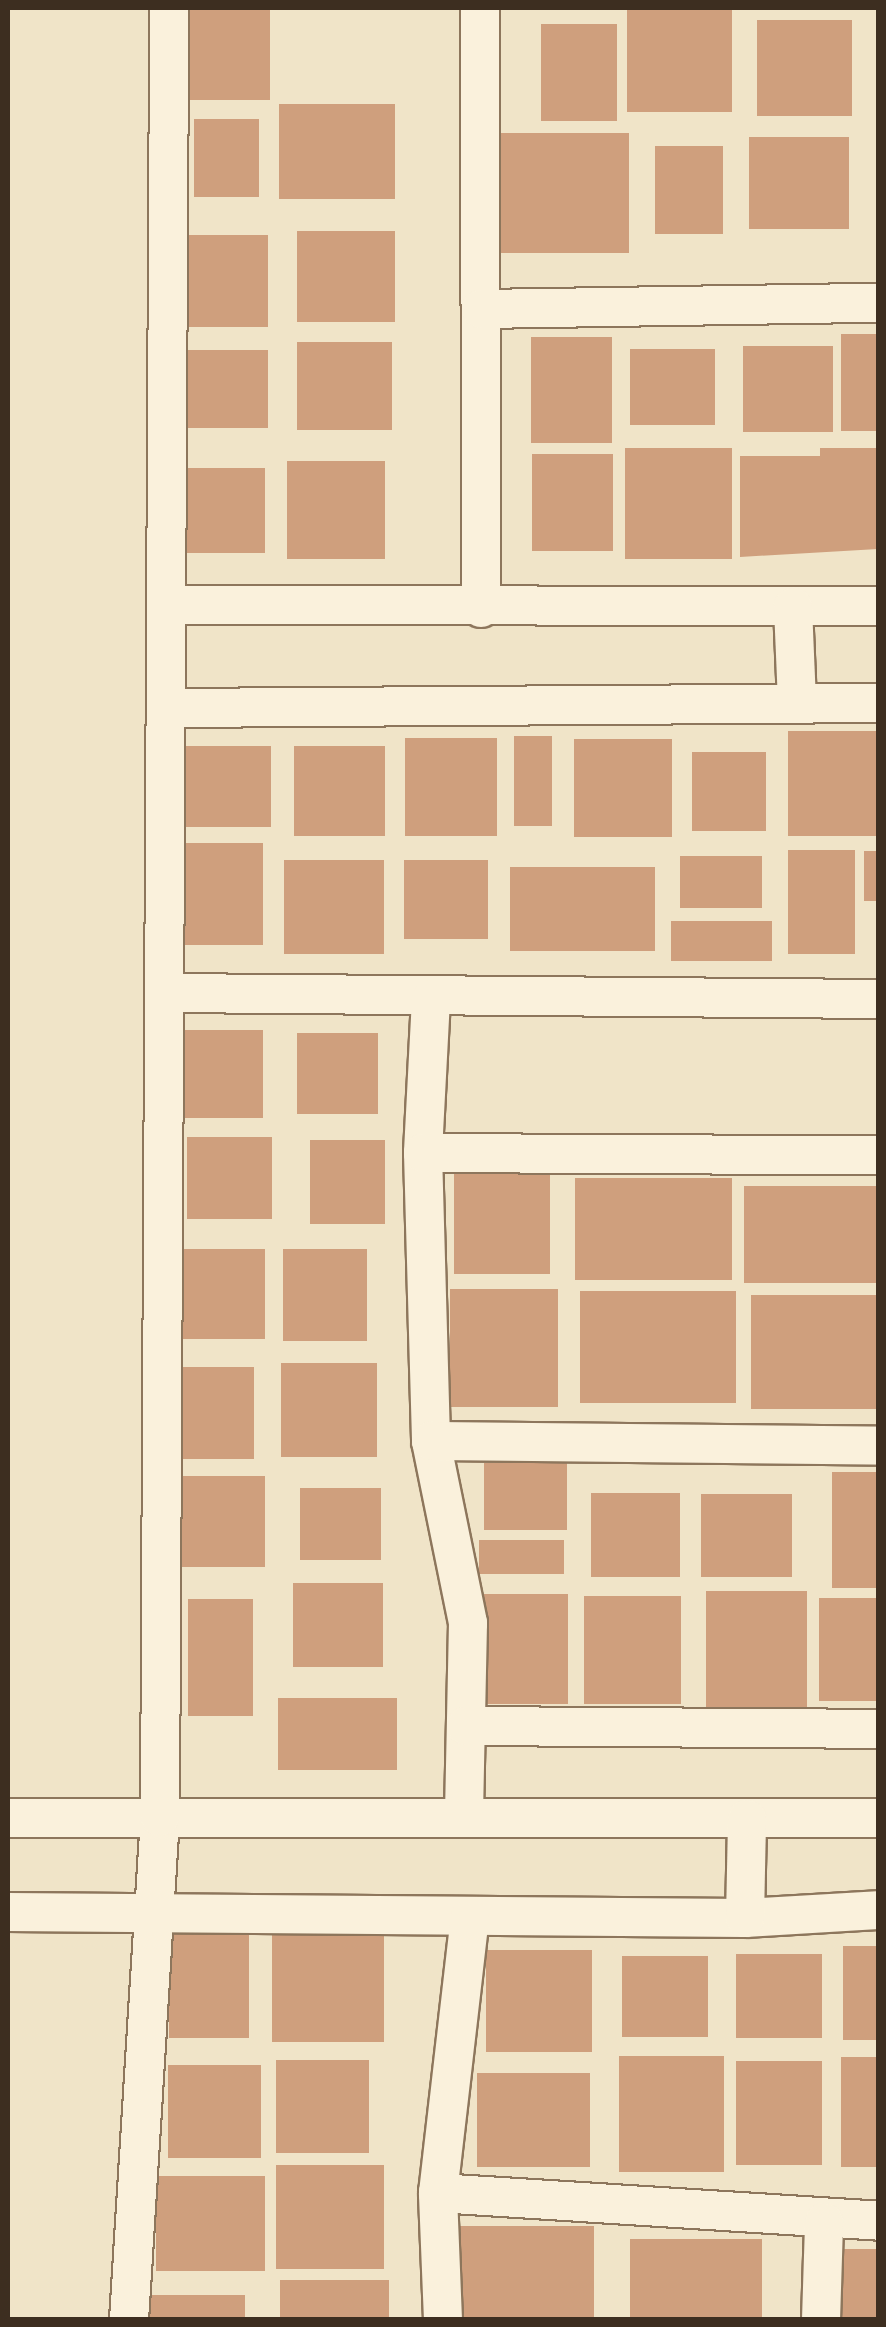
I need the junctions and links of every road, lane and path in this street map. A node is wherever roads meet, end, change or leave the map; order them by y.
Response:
1 (169, 8) edge
2 (480, 8) edge
3 (878, 303) edge
4 (481, 309) junction
5 (170, 605) junction
6 (878, 606) edge
7 (793, 607) junction
8 (480, 608) junction
9 (797, 703) junction
10 (878, 703) edge
11 (170, 708) junction
12 (166, 994) junction
13 (431, 999) junction
14 (878, 999) edge
15 (423, 1153) junction
16 (878, 1155) edge
17 (431, 1440) junction
18 (878, 1446) edge
19 (466, 1726) junction
20 (878, 1728) edge
21 (160, 1817) junction
22 (8, 1818) edge
23 (464, 1818) junction
24 (878, 1818) edge
25 (747, 1819) junction
26 (157, 1910) junction
27 (878, 1910) edge
28 (8, 1912) edge
29 (470, 1918) junction
30 (745, 1918) junction
31 (438, 2193) junction
32 (878, 2221) edge
33 (824, 2222) junction
34 (129, 2320) edge
35 (442, 2320) edge
36 (821, 2320) edge

1 - 5 street
2 - 4 street
3 - 4 street
4 - 8 street
5 - 8 street
5 - 11 street
6 - 7 street
7 - 8 street
7 - 9 street
9 - 10 street
9 - 11 street
11 - 12 street
12 - 13 street
12 - 21 street
13 - 14 street
13 - 15 street
15 - 16 street
15 - 17 street
17 - 18 street
17 - 19 street
19 - 20 street
19 - 23 street
21 - 22 street
21 - 23 street
21 - 26 street
23 - 25 street
24 - 25 street
25 - 30 street
26 - 28 street
26 - 29 street
26 - 34 street
27 - 30 street
29 - 30 street
29 - 31 street
31 - 33 street
31 - 35 street
32 - 33 street
33 - 36 street

